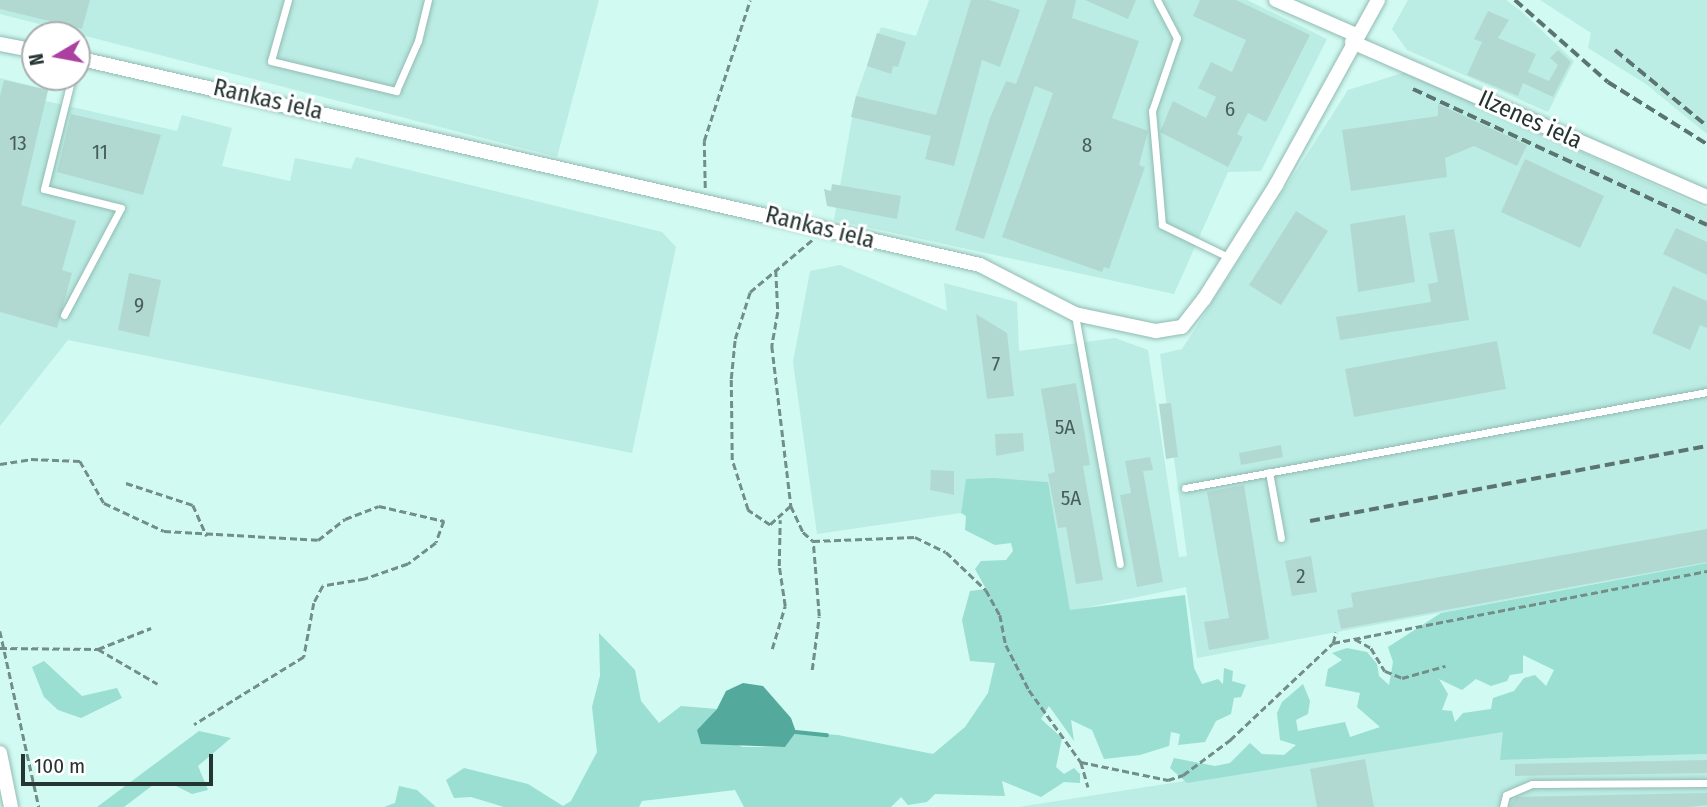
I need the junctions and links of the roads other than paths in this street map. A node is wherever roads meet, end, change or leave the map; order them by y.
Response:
1 (288, 0) edge
2 (428, 0) edge
3 (1157, 0) edge
4 (1276, 0) edge
5 (1378, 0) edge
6 (1354, 38) junction
7 (0, 44) edge
8 (21, 48) edge
9 (91, 61) edge
10 (68, 91) edge
11 (1707, 197) edge
12 (1230, 258) junction
13 (1075, 314) junction
14 (64, 315) dead end
15 (1707, 392) edge
16 (1269, 472) junction
17 (1185, 488) dead end
18 (1281, 538) dead end
19 (1120, 564) dead end
20 (0, 756) edge
21 (1707, 783) edge
22 (11, 807) edge
23 (1503, 807) edge

1 - 2 lane
3 - 12 lane
4 - 6 street, Ilzenes iela
5 - 6 street, Rankas iela
6 - 11 street, Ilzenes iela
6 - 12 street, Rankas iela
7 - 8 street
9 - 13 street, Rankas iela
10 - 14 lane
12 - 13 street, Rankas iela
13 - 19 lane
15 - 16 lane
16 - 17 lane
16 - 18 lane
20 - 22 street
21 - 23 lane

